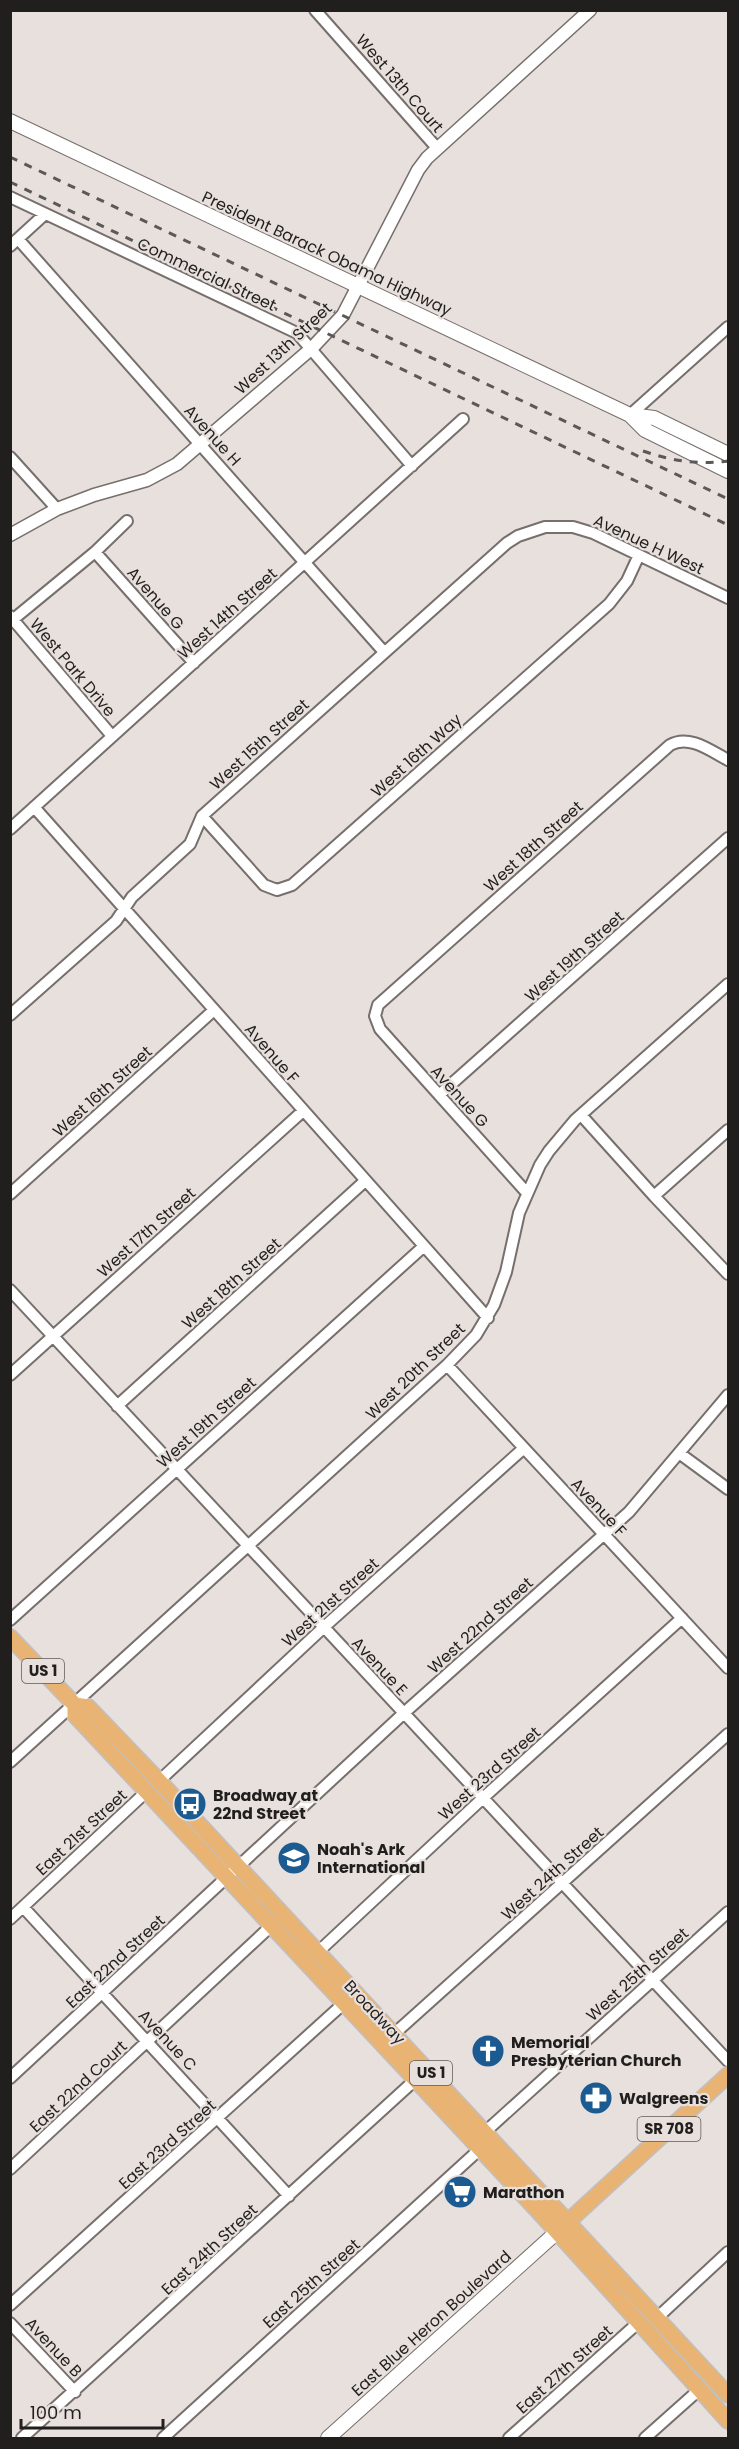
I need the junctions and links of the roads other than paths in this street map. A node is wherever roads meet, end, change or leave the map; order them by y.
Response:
1 (315, 10) edge
2 (590, 10) edge
3 (10, 121) edge
4 (438, 148) junction
5 (10, 197) edge
6 (45, 214) junction
7 (14, 243) edge
8 (357, 286) junction
9 (729, 327) edge
10 (312, 348) junction
11 (630, 415) junction
12 (463, 419) dead end
13 (201, 445) junction
14 (729, 454) edge
15 (10, 457) edge
16 (412, 466) junction
17 (729, 471) edge
18 (57, 509) junction
19 (127, 521) dead end
20 (554, 526) joint
21 (10, 535) edge
22 (95, 552) junction
23 (639, 555) junction
24 (306, 562) junction
25 (729, 598) edge
26 (12, 619) edge
27 (384, 652) junction
28 (194, 663) junction
29 (112, 736) junction
30 (729, 760) edge
31 (34, 807) junction
32 (202, 816) junction
33 (10, 829) edge
34 (729, 838) edge
35 (124, 910) junction
36 (729, 984) edge
37 (214, 1010) junction
38 (10, 1015) edge
39 (375, 1016) joint
40 (439, 1095) junction
41 (303, 1111) junction
42 (581, 1115) junction
43 (729, 1130) edge
44 (365, 1181) junction
45 (10, 1194) edge
46 (527, 1194) junction
47 (654, 1196) junction
48 (423, 1247) junction
49 (729, 1274) edge
50 (10, 1290) edge
51 (488, 1318) junction
52 (53, 1336) junction
53 (447, 1365) junction
54 (10, 1376) edge
55 (729, 1395) edge
56 (117, 1406) junction
57 (524, 1448) junction
58 (679, 1453) junction
59 (177, 1469) junction
60 (729, 1489) edge
61 (604, 1534) junction
62 (247, 1545) junction
63 (682, 1618) junction
64 (10, 1620) edge
65 (324, 1627) junction
66 (10, 1637) edge
67 (729, 1668) edge
68 (75, 1706) junction
69 (404, 1713) junction
70 (729, 1734) edge
71 (10, 1762) edge
72 (159, 1780) junction
73 (146, 1792) junction
74 (483, 1798) junction
75 (240, 1867) junction
76 (226, 1878) junction
77 (562, 1883) junction
78 (23, 1907) junction
79 (729, 1912) edge
80 (10, 1919) edge
81 (271, 1926) junction
82 (318, 1952) junction
83 (653, 1979) junction
84 (103, 1992) junction
85 (343, 2004) junction
86 (394, 2034) junction
87 (149, 2042) junction
88 (729, 2061) edge
89 (729, 2075) edge
90 (10, 2078) edge
91 (415, 2080) junction
92 (218, 2118) junction
93 (485, 2132) junction
94 (480, 2150) junction
95 (10, 2169) edge
96 (289, 2196) junction
97 (562, 2226) junction
98 (729, 2252) edge
99 (10, 2305) edge
100 (658, 2318) junction
101 (639, 2322) junction
102 (10, 2324) edge
103 (700, 2389) junction
104 (75, 2392) junction
105 (729, 2395) edge
106 (729, 2406) edge
107 (729, 2421) edge
108 (22, 2439) edge
109 (163, 2439) edge
110 (328, 2439) edge
111 (509, 2439) edge
112 (645, 2439) edge

1 - 4 street, West 13th Court
2 - 4 street, West 13th Street
3 - 8 main road, President Barack Obama Highway
4 - 8 street, West 13th Street
5 - 6 street, Commercial Street
6 - 7 street
6 - 10 street, Commercial Street
7 - 13 street, Avenue H
8 - 10 street, West 13th Street
8 - 11 main road, President Barack Obama Highway
9 - 11 street
10 - 13 street, West 13th Street
10 - 16 street, Commercial Street
11 - 14 main road, President Barack Obama Highway
11 - 17 main road, President Barack Obama Highway
12 - 16 street, West 14th Street
13 - 18 street, West 13th Street
13 - 24 street, Avenue H
15 - 18 street
16 - 24 street, West 14th Street
18 - 21 street, West 13th Street
19 - 22 street
20 - 23 street, Avenue H West
20 - 27 street, West 15th Street
22 - 26 street
22 - 28 street, Avenue G
23 - 25 street, Avenue H West
23 - 32 street, West 16th Way
24 - 27 street, Avenue H
24 - 28 street, West 14th Street
26 - 29 street, West Park Drive
27 - 32 street, West 15th Street
28 - 29 street, West 14th Street
29 - 31 street, West 14th Street
30 - 39 street, West 18th Street
31 - 33 street, West 14th Street
31 - 35 street, Avenue F
32 - 35 street, West 15th Street
34 - 40 street, West 19th Street
35 - 37 street, Avenue F
35 - 38 street, West 15th Street
36 - 42 street, West 20th Street
37 - 41 street, Avenue F
37 - 45 street, West 16th Street
39 - 40 street, Avenue G
40 - 46 street, Avenue G
41 - 44 street, Avenue F
41 - 52 street, West 17th Street
42 - 46 street, West 20th Street
42 - 47 street
43 - 47 street
44 - 48 street, Avenue F
44 - 56 street, West 18th Street
46 - 51 street, West 20th Street
47 - 49 street
48 - 51 street, Avenue F
48 - 59 street, West 19th Street
50 - 52 street, Avenue E
51 - 53 street, West 20th Street
52 - 54 street, West 17th Street
52 - 56 street, Avenue E
53 - 57 street, Avenue F
53 - 62 street, West 20th Street
55 - 58 street, West 22nd Street
56 - 59 street, Avenue E
57 - 61 street, Avenue F
57 - 65 street, West 21st Street
58 - 60 street
58 - 61 street, West 22nd Street
59 - 62 street, Avenue E
59 - 64 street, West 19th Street
61 - 63 street, Avenue F
61 - 69 street, West 22nd Street
62 - 65 street, Avenue E
62 - 68 street, West 20th Street
63 - 67 street, Avenue F
63 - 74 street, West 23rd Street
65 - 69 street, Avenue E
65 - 72 street, West 21st Street
66 - 68 main road, Broadway / US 1
68 - 71 street, West 20th Street
68 - 72 main road, Broadway / US 1
68 - 73 main road, Broadway / US 1
69 - 74 street, Avenue E
69 - 75 street, West 22nd Street
70 - 77 street, West 24th Street
72 - 75 main road, Broadway / US 1
73 - 76 main road, Broadway / US 1
73 - 78 street, East 21st Street
74 - 77 street, Avenue E
74 - 82 street, West 23rd Street
75 - 76 street, East 22nd Street
75 - 82 main road, Broadway / US 1
76 - 81 main road, Broadway / US 1
76 - 84 street, East 22nd Street
77 - 83 street, Avenue E
77 - 86 street, West 24th Street
78 - 80 street, East 21st Street
78 - 84 street, Avenue C
79 - 83 street, West 25th Street
81 - 85 main road, Broadway / US 1
81 - 87 street, East 22nd Court
82 - 86 main road, Broadway / US 1
83 - 88 street, Avenue E
83 - 93 street, West 25th Street
84 - 87 street, Avenue C
84 - 90 street, East 22nd Street
85 - 91 main road, Broadway / US 1
85 - 92 street, East 23rd Street
86 - 93 main road, Broadway / US 1
87 - 92 street, Avenue C
87 - 95 street, East 22nd Court
89 - 97 main road, SR 708
91 - 94 main road, Broadway / US 1
91 - 96 street, East 24th Street
92 - 96 street, Avenue C
92 - 99 street, East 23rd Street
93 - 97 main road, Broadway / US 1
94 - 97 main road, Broadway / US 1
94 - 109 street, East 25th Street
96 - 104 street, East 24th Street
97 - 100 main road, Broadway / US 1
97 - 101 main road, Broadway / US 1
97 - 110 main road, East Blue Heron Boulevard
98 - 100 street
100 - 105 main road, Broadway / US 1
101 - 103 main road, Broadway / US 1
101 - 111 street, East 27th Street
102 - 104 street, Avenue B
103 - 106 main road
103 - 107 main road, Broadway / US 1
103 - 112 street
104 - 108 street, East 24th Street

